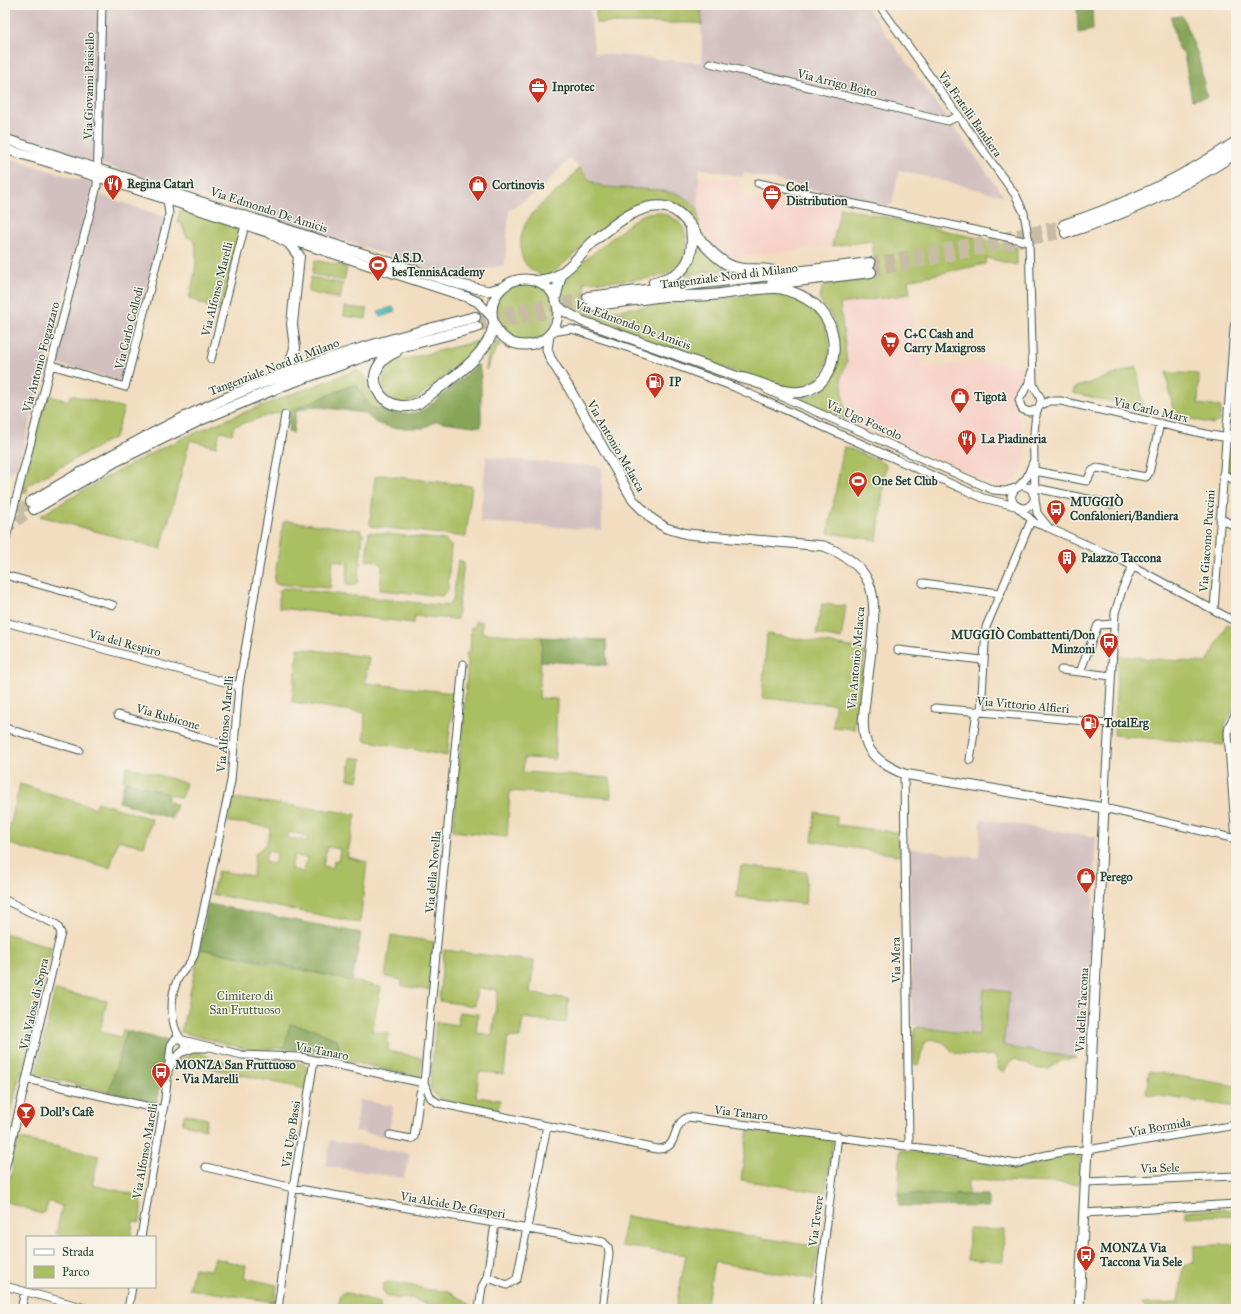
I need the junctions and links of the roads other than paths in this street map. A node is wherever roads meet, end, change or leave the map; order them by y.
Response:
1 (102, 5) edge
2 (879, 5) edge
3 (710, 63) dead end
4 (959, 116) junction
5 (5, 139) edge
6 (1236, 142) edge
7 (5, 149) edge
8 (1236, 152) edge
9 (98, 173) junction
10 (758, 183) dead end
11 (167, 199) junction
12 (245, 225) junction
13 (690, 226) junction
14 (269, 232) junction
15 (1029, 242) junction
16 (777, 273) junction
17 (561, 274) junction
18 (537, 281) junction
19 (503, 287) junction
20 (627, 291) junction
21 (666, 296) junction
22 (556, 302) junction
23 (1236, 320) edge
24 (493, 321) junction
25 (550, 333) junction
26 (429, 339) junction
27 (526, 346) junction
28 (550, 358) junction
29 (210, 359) dead end
30 (703, 364) joint
31 (51, 365) junction
32 (1032, 371) junction
33 (741, 378) junction
34 (1026, 391) junction
35 (1037, 392) junction
36 (234, 394) junction
37 (1061, 401) junction
38 (1038, 408) junction
39 (1022, 409) junction
40 (285, 415) dead end
41 (1160, 424) junction
42 (1033, 427) junction
43 (1225, 438) junction
44 (1236, 439) edge
45 (1034, 460) junction
46 (1035, 471) junction
47 (1223, 474) junction
48 (1236, 481) edge
49 (1020, 487) junction
50 (1035, 487) junction
51 (1034, 497) junction
52 (1111, 504) dead end
53 (1016, 506) junction
54 (1220, 518) junction
55 (1031, 521) junction
56 (1236, 527) edge
57 (1049, 528) junction
58 (5, 542) edge
59 (1134, 566) junction
60 (5, 575) edge
61 (923, 583) dead end
62 (999, 593) junction
63 (113, 605) dead end
64 (1214, 610) junction
65 (5, 622) edge
66 (1236, 622) edge
67 (1114, 624) junction
68 (898, 650) dead end
69 (982, 660) junction
70 (463, 664) dead end
71 (1061, 670) dead end
72 (1080, 672) junction
73 (1111, 676) junction
74 (239, 686) junction
75 (935, 708) dead end
76 (979, 712) junction
77 (1236, 713) edge
78 (118, 715) dead end
79 (1108, 723) junction
80 (5, 728) edge
81 (234, 748) junction
82 (79, 750) dead end
83 (970, 760) dead end
84 (904, 774) junction
85 (1104, 808) junction
86 (1236, 839) edge
87 (5, 900) edge
88 (175, 1026) junction
89 (182, 1039) junction
90 (171, 1044) junction
91 (216, 1048) junction
92 (181, 1053) junction
93 (314, 1060) junction
94 (169, 1068) junction
95 (27, 1079) junction
96 (424, 1083) junction
97 (163, 1110) junction
98 (1236, 1125) edge
99 (547, 1126) junction
100 (390, 1135) dead end
101 (838, 1136) junction
102 (909, 1146) junction
103 (1087, 1150) junction
104 (206, 1167) dead end
105 (5, 1169) edge
106 (1236, 1176) edge
107 (1085, 1182) junction
108 (293, 1188) junction
109 (1236, 1204) edge
110 (1084, 1213) junction
111 (495, 1224) junction
112 (526, 1230) junction
113 (141, 1236) edge
114 (487, 1277) junction
115 (5, 1286) edge
116 (132, 1288) edge
117 (25, 1292) junction
118 (20, 1309) edge
119 (90, 1309) edge
120 (128, 1309) edge
121 (278, 1309) edge
122 (479, 1309) edge
123 (602, 1309) edge
124 (816, 1309) edge
125 (1079, 1309) edge

1 - 9 street, Via Giovanni Paisiello
2 - 4 street, Via Fratelli Bandiera
3 - 4 street, Via Arrigo Boito
4 - 15 street, Via Fratelli Bandiera
5 - 9 main road, Via Edmondo De Amicis
6 - 8 highway
7 - 9 main road, Via Edmondo De Amicis
9 - 11 main road, Via Edmondo De Amicis
9 - 19 main road, Via Edmondo De Amicis
9 - 31 street, Via Antonio Fogazzaro
10 - 15 street
11 - 12 main road, Via Edmondo De Amicis
11 - 31 street, Via Carlo Collodi
12 - 14 main road, Via Edmondo De Amicis
12 - 29 street, Via Alfonso Marelli
13 - 16 highway
13 - 17 highway
13 - 20 highway
14 - 24 main road, Via Edmondo De Amicis
14 - 36 highway
15 - 32 street, Via Fratelli Bandiera
16 - 20 highway, Tangenziale Nord di Milano
16 - 21 highway, Tangenziale Nord di Milano
17 - 18 highway
17 - 22 highway
18 - 19 main road
18 - 22 main road
19 - 24 main road
20 - 21 highway, Tangenziale Nord di Milano
21 - 33 highway
22 - 25 main road
22 - 30 main road, Via Edmondo De Amicis
23 - 43 street, Via Giacomo Puccini
24 - 26 highway
24 - 27 main road
25 - 27 main road
25 - 28 main road, Via Antonio Melacca
25 - 53 street
26 - 36 highway, Tangenziale Nord di Milano
26 - 36 highway, Tangenziale Nord di Milano
27 - 28 main road, Via Antonio Melacca
28 - 84 main road, Via Antonio Melacca
30 - 33 main road, Via Ugo Foscolo
31 - 58 street, Via Antonio Fogazzaro
32 - 34 street, Via Fratelli Bandiera
32 - 35 street, Via Fratelli Bandiera
33 - 49 street, Via Ugo Foscolo
34 - 35 street
34 - 39 street, Via Fratelli Bandiera
35 - 37 street, Via Carlo Marx
35 - 38 street, Via Fratelli Bandiera
37 - 38 street, Via Carlo Marx
37 - 41 street, Via Carlo Marx
38 - 39 street
38 - 42 street, Via Fratelli Bandiera
39 - 42 street, Via Fratelli Bandiera
40 - 74 street, Via Alfonso Marelli
41 - 43 street, Via Carlo Marx
41 - 46 street
42 - 45 street, Via Fratelli Bandiera
43 - 44 street, Via Carlo Marx
43 - 47 street, Via Giacomo Puccini
45 - 46 street, Via Fratelli Bandiera
45 - 49 street, Via Fratelli Bandiera
46 - 50 street, Via Fratelli Bandiera
47 - 48 street, Via Giacomo Puccini
47 - 54 street, Via Giacomo Puccini
49 - 50 street, Via Ugo Foscolo
49 - 51 street
49 - 53 street
50 - 51 street, Via Fratelli Bandiera
50 - 52 street, Via Ugo Foscolo
51 - 53 street
51 - 57 street
53 - 55 street
54 - 56 street
54 - 64 street, Via Giacomo Puccini
55 - 57 street
55 - 62 street
57 - 59 street
59 - 64 street
59 - 67 street
60 - 63 street
61 - 62 street
62 - 69 street
64 - 66 street
65 - 74 street, Via del Respiro
67 - 72 street
67 - 73 street
68 - 69 street
69 - 76 street
70 - 96 street, Via della Novella
71 - 72 street
72 - 73 street
73 - 79 street
74 - 81 street, Via Alfonso Marelli
75 - 76 street, Via Vittorio Alfieri
76 - 79 street, Via Vittorio Alfieri
76 - 83 street
77 - 86 street
78 - 81 street, Via Rubicone
79 - 85 street
80 - 82 street
81 - 88 street, Via Alfonso Marelli
84 - 85 main road, Via Antonio Melacca
84 - 102 street, Via Mera
85 - 86 street
85 - 103 main road, Via della Taccona
87 - 95 street, Via Valosa di Sopra
88 - 89 street, Via Alfonso Marelli
88 - 90 street, Via Alfonso Marelli
89 - 90 street
89 - 91 street, Via Tanaro
89 - 92 street
90 - 92 street
90 - 94 street, Via Alfonso Marelli
91 - 92 street, Via Tanaro
91 - 93 street, Via Tanaro
92 - 94 street, Via Alfonso Marelli
93 - 96 street, Via Tanaro
93 - 108 street, Via Ugo Bassi
94 - 97 street, Via Alfonso Marelli
95 - 97 street
95 - 105 street, Via Valosa di Sopra
96 - 99 street, Via Tanaro
96 - 100 street
97 - 113 street, Via Alfonso Marelli
98 - 103 street, Via Bormida
99 - 101 street, Via Tanaro
99 - 112 street
101 - 102 street, Via Tanaro
101 - 124 street, Via Tevere
102 - 103 street, Via Tanaro
103 - 107 main road, Via della Taccona
104 - 108 street, Via Ugo Bassi
106 - 107 street, Via Sele
107 - 110 main road, Via della Taccona
108 - 111 street, Via Alcide De Gasperi
108 - 121 street, Via Ugo Bassi
109 - 110 street
110 - 125 main road, Via della Taccona
111 - 112 street, Via Alcide De Gasperi
111 - 114 street
112 - 114 street
112 - 123 street, Via Alcide De Gasperi
114 - 122 street
115 - 117 street
116 - 120 street
117 - 118 street
117 - 119 street

